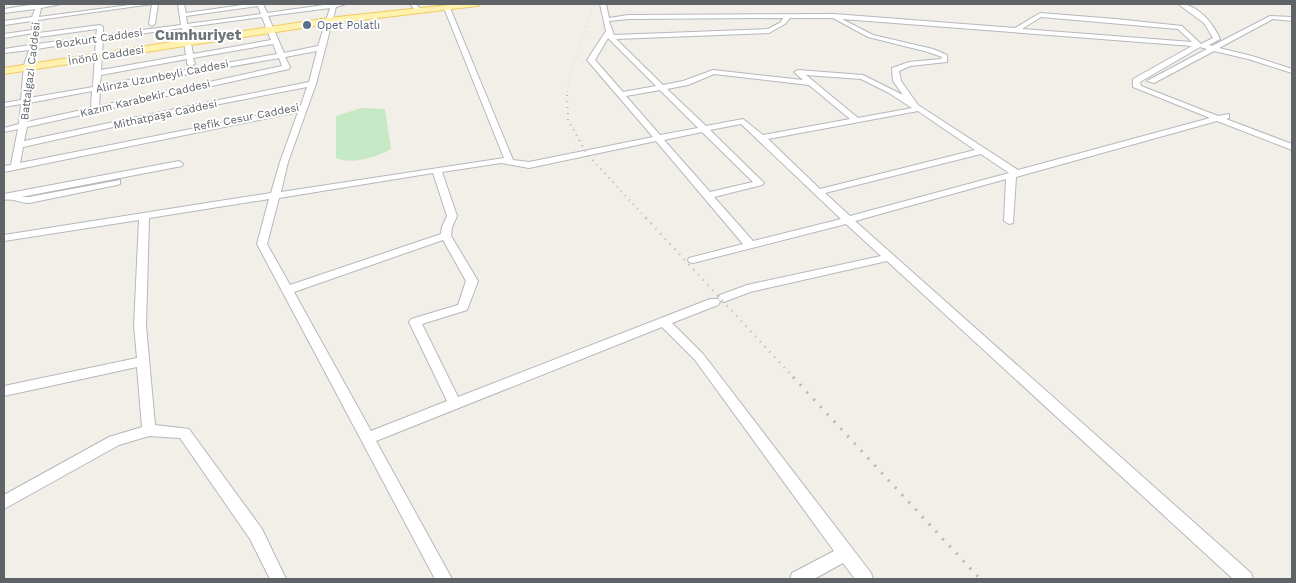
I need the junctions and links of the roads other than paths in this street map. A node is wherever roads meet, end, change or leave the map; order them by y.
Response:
1 (58, 4) edge
2 (149, 4) edge
3 (155, 4) edge
4 (181, 4) edge
5 (260, 4) edge
6 (334, 4) edge
7 (343, 4) edge
8 (466, 4) edge
9 (477, 4) edge
10 (602, 4) edge
11 (1181, 4) edge
12 (97, 6) edge
13 (446, 6) edge
14 (415, 7) edge
15 (4, 11) edge
16 (264, 15) junction
17 (788, 16) junction
18 (834, 16) junction
19 (1292, 18) edge
20 (37, 19) edge
21 (184, 20) junction
22 (328, 20) junction
23 (606, 20) junction
24 (4, 23) edge
25 (152, 24) junction
26 (270, 28) junction
27 (4, 30) edge
28 (1015, 31) junction
29 (99, 32) junction
30 (611, 34) junction
31 (4, 36) edge
32 (1217, 38) junction
33 (188, 41) junction
34 (276, 41) junction
35 (1201, 45) junction
36 (33, 47) junction
37 (1213, 47) junction
38 (321, 48) junction
39 (4, 51) edge
40 (281, 54) junction
41 (98, 55) junction
42 (190, 57) junction
43 (28, 66) junction
44 (4, 70) edge
45 (1292, 70) edge
46 (192, 71) junction
47 (97, 74) junction
48 (312, 84) junction
49 (812, 84) junction
50 (194, 87) junction
51 (663, 87) junction
52 (96, 89) junction
53 (620, 95) junction
54 (26, 100) junction
55 (4, 104) edge
56 (199, 106) junction
57 (304, 106) junction
58 (95, 108) junction
59 (916, 108) junction
60 (1223, 118) junction
61 (856, 120) junction
62 (23, 126) junction
63 (4, 130) edge
64 (704, 130) junction
65 (762, 138) junction
66 (658, 140) junction
67 (1292, 142) edge
68 (19, 145) junction
69 (1292, 147) edge
70 (982, 151) junction
71 (510, 162) junction
72 (4, 164) edge
73 (16, 164) junction
74 (179, 164) dead end
75 (4, 169) edge
76 (437, 171) junction
77 (1013, 174) junction
78 (818, 192) junction
79 (8, 196) edge
80 (707, 196) junction
81 (274, 197) junction
82 (144, 215) junction
83 (848, 220) junction
84 (1009, 221) dead end
85 (446, 236) junction
86 (4, 238) edge
87 (750, 245) junction
88 (891, 257) junction
89 (693, 260) dead end
90 (287, 290) junction
91 (663, 321) junction
92 (143, 361) junction
93 (4, 391) edge
94 (455, 404) junction
95 (149, 430) junction
96 (368, 438) junction
97 (4, 502) edge
98 (844, 554) junction
99 (278, 579) edge
100 (444, 579) edge
101 (798, 579) edge
102 (865, 579) edge
103 (1244, 579) edge

1 - 20 street
2 - 12 street
3 - 25 street
4 - 21 street
5 - 16 street
5 - 21 street
6 - 7 street, Bozkurt Caddesi
6 - 16 street, Bozkurt Caddesi
6 - 22 street
8 - 13 main road, İnönü Caddesi
9 - 13 main road, İnönü Caddesi
10 - 23 street
11 - 32 street
12 - 20 street
13 - 14 main road, İnönü Caddesi
13 - 22 main road, İnönü Caddesi
13 - 71 street
14 - 22 main road, İnönü Caddesi
15 - 20 street
16 - 21 street, Bozkurt Caddesi
16 - 26 street
17 - 18 street
17 - 23 street
17 - 30 street
18 - 28 street
18 - 59 street
19 - 32 street
19 - 37 street
20 - 24 street
20 - 27 street
20 - 29 street
20 - 31 street
20 - 36 street, Battalgazi Caddesi
21 - 25 street
21 - 29 street, Bozkurt Caddesi
21 - 33 street
22 - 26 main road, İnönü Caddesi
22 - 38 street
23 - 30 street
25 - 29 street
26 - 33 main road, İnönü Caddesi
26 - 34 street
28 - 35 street
28 - 35 street
29 - 36 street, Bozkurt Caddesi
29 - 41 street
30 - 51 street
30 - 53 street
32 - 35 street
33 - 41 main road, İnönü Caddesi
33 - 42 street
34 - 40 street
34 - 42 street
35 - 37 street
35 - 60 street
36 - 39 street, Bozkurt Caddesi
36 - 43 street, Battalgazi Caddesi
37 - 45 street
37 - 60 street
38 - 40 street, Alirıza Uzunbeyli Caddesi
38 - 48 street
40 - 46 street, Alirıza Uzunbeyli Caddesi
40 - 50 street, Kazım Karabekir Caddesi
41 - 43 main road, İnönü Caddesi
41 - 47 street
42 - 46 street
42 - 47 street
43 - 44 main road, İnönü Caddesi
43 - 54 street, Battalgazi Caddesi
46 - 50 street
46 - 52 street, Alirıza Uzunbeyli Caddesi
47 - 52 street
48 - 56 street, Mithatpaşa Caddesi
48 - 57 street
49 - 51 street
49 - 59 street
49 - 61 street
50 - 56 street
50 - 58 street, Kazım Karabekir Caddesi
51 - 53 street
51 - 64 street
52 - 54 street, Alirıza Uzunbeyli Caddesi
52 - 58 street
53 - 66 street
54 - 55 street, Alirıza Uzunbeyli Caddesi
54 - 62 street, Battalgazi Caddesi
56 - 68 street, Mithatpaşa Caddesi
57 - 73 street, Refik Cesur Caddesi
57 - 81 street
58 - 62 street, Kazım Karabekir Caddesi
59 - 61 street
59 - 70 street
60 - 67 street
60 - 69 street
60 - 77 street
61 - 65 street
62 - 63 street, Kazım Karabekir Caddesi
62 - 68 street, Battalgazi Caddesi
64 - 65 street
64 - 66 street
64 - 80 street
65 - 78 street
66 - 71 street
66 - 80 street
68 - 73 street, Battalgazi Caddesi
70 - 77 street
70 - 78 street
71 - 76 street
72 - 73 street, Refik Cesur Caddesi
73 - 75 street, Refik Cesur Caddesi
74 - 79 street
76 - 81 street
76 - 85 street
77 - 83 street
77 - 84 street
78 - 83 street
80 - 87 street
81 - 82 street
81 - 90 street
82 - 86 street
82 - 92 street
83 - 87 street
83 - 88 street
85 - 90 street
85 - 94 street
87 - 89 street
88 - 91 street
88 - 103 street
90 - 96 street
91 - 94 street
91 - 98 street
92 - 93 street
92 - 95 street
94 - 96 street
95 - 97 street
95 - 99 street
96 - 100 street
98 - 101 street
98 - 102 street

